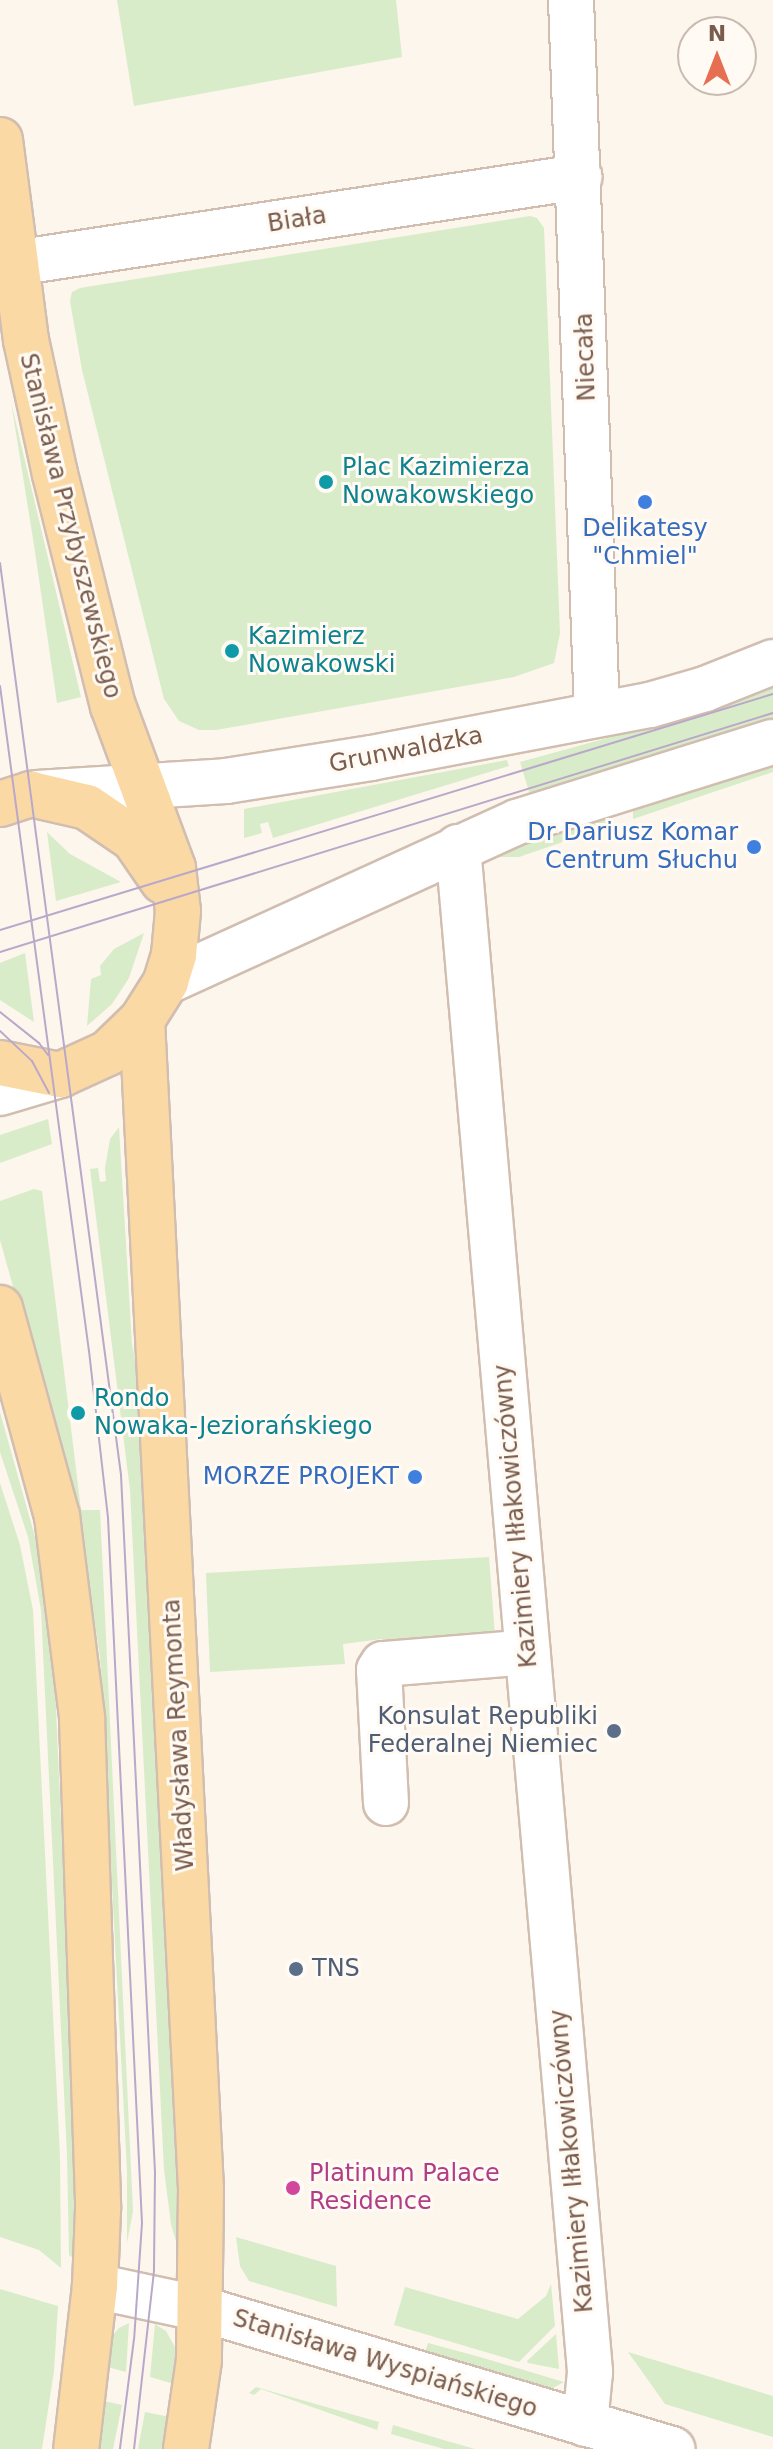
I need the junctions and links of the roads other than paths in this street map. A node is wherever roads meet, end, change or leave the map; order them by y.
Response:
1 (571, 0) edge
2 (0, 140) edge
3 (579, 177) junction
4 (15, 263) junction
5 (773, 662) edge
6 (597, 714) junction
7 (773, 742) edge
8 (143, 787) junction
9 (18, 798) edge
10 (458, 847) junction
11 (178, 903) junction
12 (166, 982) junction
13 (142, 1020) junction
14 (0, 1063) edge
15 (60, 1075) junction
16 (0, 1093) edge
17 (0, 1308) edge
18 (528, 1652) junction
19 (386, 1803) dead end
20 (95, 2286) junction
21 (202, 2309) junction
22 (585, 2424) junction
23 (76, 2449) edge
24 (186, 2449) edge
25 (673, 2449) edge

1 - 3 street, Niecała
2 - 4 main road, Stanisława Przybyszewskiego
3 - 4 street, Biała
3 - 6 street, Niecała
4 - 8 main road, Stanisława Przybyszewskiego
5 - 6 street, Grunwaldzka
6 - 8 street, Grunwaldzka
7 - 10 street
8 - 9 street, Grunwaldzka
8 - 11 main road, Stanisława Przybyszewskiego
9 - 11 main road
10 - 12 street
10 - 18 street, Kazimiery Iłłakowiczówny
11 - 12 main road, Stanisława Przybyszewskiego
12 - 13 main road, Stanisława Przybyszewskiego
13 - 15 main road, Stanisława Przybyszewskiego
13 - 21 main road, Władysława Reymonta
14 - 15 main road
15 - 16 street
17 - 20 main road
18 - 19 street
18 - 22 street, Kazimiery Iłłakowiczówny
20 - 21 street, Stanisława Wyspiańskiego
20 - 23 main road
21 - 22 street, Stanisława Wyspiańskiego
21 - 24 main road, Władysława Reymonta
22 - 25 street, Stanisława Wyspiańskiego

